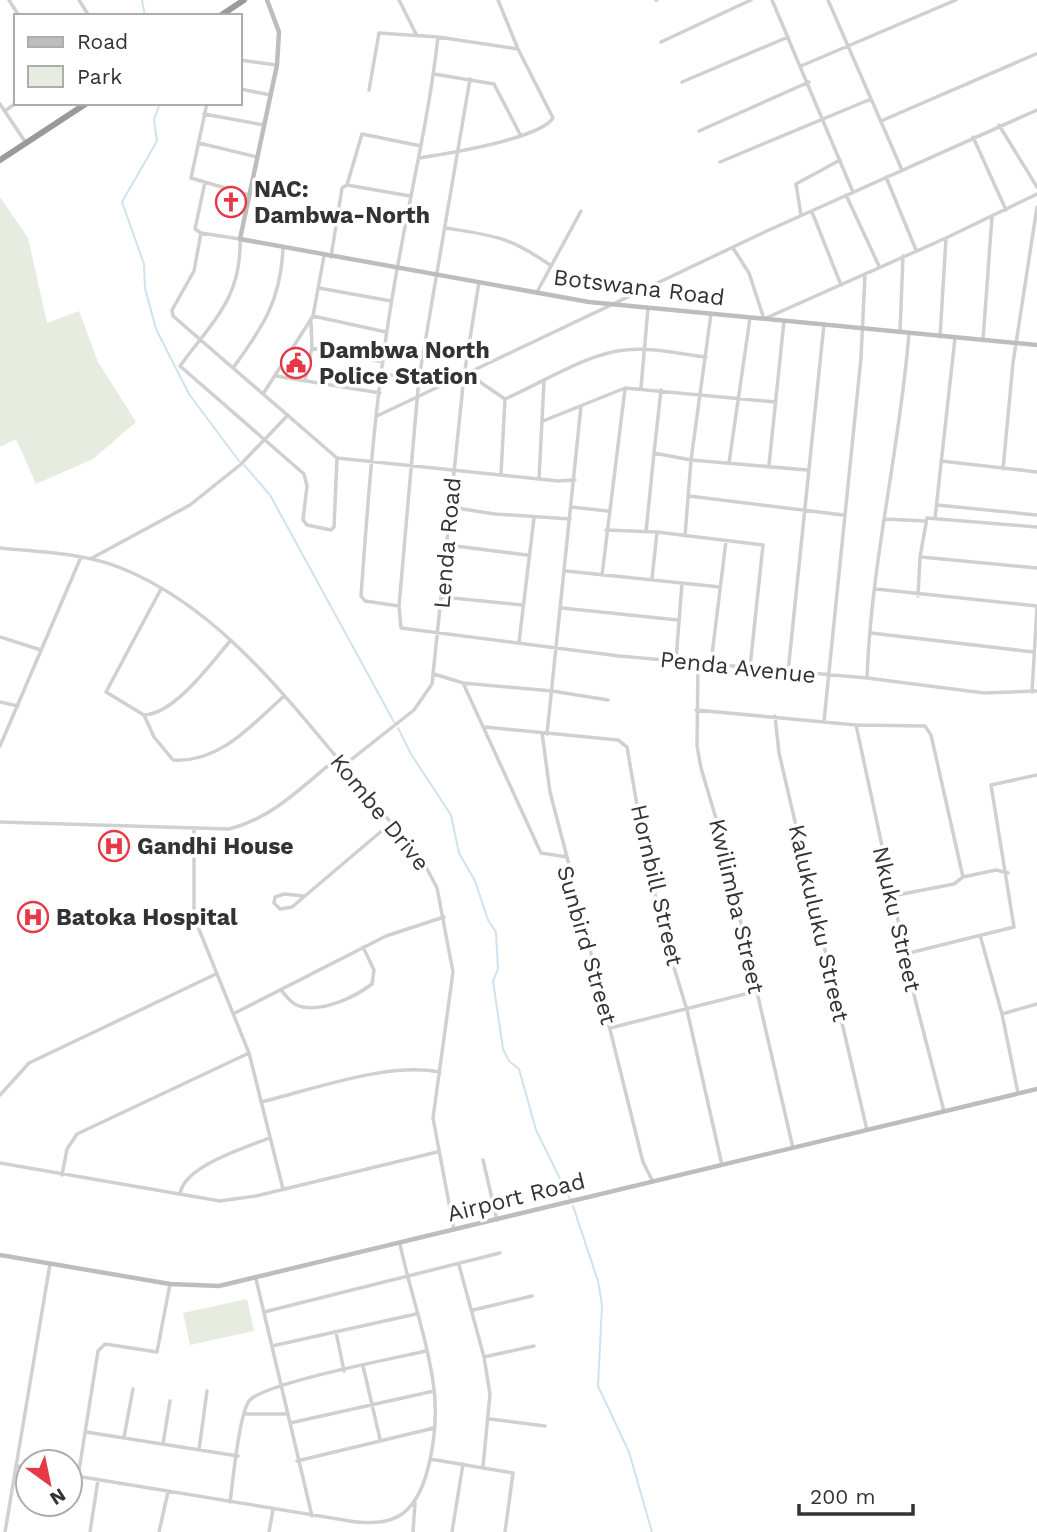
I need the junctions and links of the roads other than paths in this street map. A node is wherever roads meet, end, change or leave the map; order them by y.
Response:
1 (244, 0) edge
2 (267, 0) edge
3 (399, 0) edge
4 (498, 0) edge
5 (751, 0) edge
6 (772, 0) edge
7 (828, 0) edge
8 (956, 0) edge
9 (223, 14) edge
10 (416, 34) junction
11 (438, 37) junction
12 (788, 37) junction
13 (661, 42) dead end
14 (849, 45) junction
15 (518, 49) junction
16 (1037, 54) edge
17 (242, 60) edge
18 (277, 65) junction
19 (801, 66) junction
20 (434, 74) junction
21 (470, 79) junction
22 (682, 82) dead end
23 (809, 82) junction
24 (242, 89) edge
25 (369, 90) dead end
26 (271, 95) junction
27 (870, 99) junction
28 (0, 104) edge
29 (14, 104) edge
30 (84, 105) edge
31 (206, 105) edge
32 (1037, 110) edge
33 (5, 111) junction
34 (204, 114) junction
35 (823, 118) junction
36 (880, 121) junction
37 (264, 125) junction
38 (999, 125) junction
39 (699, 131) dead end
40 (521, 136) junction
41 (973, 137) junction
42 (26, 143) junction
43 (199, 143) junction
44 (421, 146) junction
45 (458, 152) junction
46 (257, 157) junction
47 (419, 158) junction
48 (0, 160) edge
49 (840, 160) junction
50 (720, 162) dead end
51 (902, 170) junction
52 (886, 177) junction
53 (205, 182) junction
54 (347, 185) junction
55 (1037, 187) edge
56 (853, 192) junction
57 (1037, 194) edge
58 (249, 195) junction
59 (846, 195) junction
60 (410, 196) junction
61 (1037, 207) edge
62 (1006, 210) junction
63 (581, 211) dead end
64 (812, 212) junction
65 (1036, 214) edge
66 (801, 216) junction
67 (992, 217) junction
68 (446, 228) junction
69 (201, 233) junction
70 (946, 238) junction
71 (240, 239) junction
72 (1031, 247) junction
73 (1037, 247) edge
74 (283, 248) junction
75 (733, 248) junction
76 (916, 250) junction
77 (324, 256) junction
78 (903, 256) junction
79 (331, 257) junction
80 (550, 265) junction
81 (879, 266) junction
82 (398, 268) junction
83 (865, 274) junction
84 (436, 275) junction
85 (479, 281) junction
86 (841, 285) junction
87 (319, 288) junction
88 (536, 293) junction
89 (391, 301) junction
90 (612, 305) junction
91 (648, 308) junction
92 (711, 314) junction
93 (312, 318) junction
94 (750, 318) junction
95 (764, 319) junction
96 (784, 321) junction
97 (824, 324) junction
98 (860, 329) junction
99 (386, 332) junction
100 (900, 332) junction
101 (909, 333) junction
102 (940, 337) junction
103 (955, 338) junction
104 (983, 340) junction
105 (202, 341) junction
106 (1016, 343) junction
107 (1037, 345) edge
108 (312, 348) junction
109 (645, 349) junction
110 (706, 357) junction
111 (383, 362) junction
112 (233, 368) junction
113 (474, 372) junction
114 (382, 374) junction
115 (276, 376) junction
116 (464, 376) junction
117 (419, 378) junction
118 (305, 381) junction
119 (544, 381) junction
120 (625, 388) junction
121 (641, 388) junction
122 (661, 390) junction
123 (380, 393) junction
124 (263, 394) junction
125 (420, 394) junction
126 (702, 395) junction
127 (505, 399) junction
128 (738, 400) junction
129 (776, 402) junction
130 (581, 406) junction
131 (288, 415) junction
132 (377, 416) junction
133 (543, 421) junction
134 (265, 440) junction
135 (654, 453) junction
136 (337, 458) junction
137 (691, 460) junction
138 (941, 461) junction
139 (373, 462) junction
140 (729, 463) junction
141 (412, 464) junction
142 (769, 466) junction
143 (1003, 469) junction
144 (454, 470) junction
145 (807, 470) junction
146 (1037, 472) edge
147 (501, 474) junction
148 (539, 479) junction
149 (575, 480) junction
150 (689, 496) junction
151 (937, 505) junction
152 (450, 507) junction
153 (572, 507) junction
154 (608, 511) junction
155 (804, 512) junction
156 (843, 515) junction
157 (1037, 515) edge
158 (534, 518) junction
159 (570, 519) junction
160 (886, 519) junction
161 (935, 519) junction
162 (924, 521) junction
163 (1037, 527) edge
164 (606, 530) junction
165 (646, 532) junction
166 (657, 532) junction
167 (685, 536) junction
168 (726, 541) junction
169 (447, 545) junction
170 (0, 548) edge
171 (527, 555) junction
172 (920, 556) junction
173 (81, 557) junction
174 (92, 558) junction
175 (1037, 568) edge
176 (566, 571) junction
177 (603, 575) junction
178 (652, 579) junction
179 (682, 583) junction
180 (720, 587) junction
181 (161, 589) junction
182 (876, 589) junction
183 (918, 596) junction
184 (442, 597) junction
185 (522, 605) junction
186 (400, 606) junction
187 (1037, 606) edge
188 (562, 608) junction
189 (678, 620) junction
190 (439, 633) junction
191 (871, 634) junction
192 (0, 637) edge
193 (231, 640) junction
194 (519, 642) junction
195 (556, 648) junction
196 (41, 650) junction
197 (1034, 653) junction
198 (676, 660) junction
199 (698, 663) junction
200 (711, 664) junction
201 (750, 667) junction
202 (788, 672) junction
203 (435, 674) junction
204 (829, 676) junction
205 (867, 678) junction
206 (463, 683) junction
207 (552, 691) junction
208 (1034, 691) edge
209 (284, 696) junction
210 (608, 700) dead end
211 (0, 702) edge
212 (18, 706) junction
213 (696, 710) junction
214 (144, 715) junction
215 (775, 716) junction
216 (824, 721) junction
217 (856, 725) junction
218 (485, 727) junction
219 (545, 733) junction
220 (0, 746) edge
221 (337, 758) junction
222 (343, 766) junction
223 (1037, 775) edge
224 (0, 822) edge
225 (391, 823) junction
226 (194, 830) junction
227 (567, 857) junction
228 (1008, 873) junction
229 (963, 877) junction
230 (304, 896) junction
231 (892, 896) junction
232 (444, 917) junction
233 (979, 935) junction
234 (363, 947) junction
235 (905, 954) junction
236 (216, 974) junction
237 (281, 990) junction
238 (757, 991) junction
239 (1037, 1004) edge
240 (687, 1010) junction
241 (233, 1014) junction
242 (1002, 1014) junction
243 (610, 1028) junction
244 (248, 1054) junction
245 (440, 1072) junction
246 (1037, 1089) edge
247 (1018, 1093) junction
248 (0, 1096) edge
249 (261, 1102) junction
250 (944, 1111) junction
251 (867, 1130) junction
252 (270, 1138) junction
253 (793, 1148) junction
254 (437, 1152) junction
255 (483, 1160) dead end
256 (0, 1163) edge
257 (722, 1165) junction
258 (62, 1175) junction
259 (653, 1182) junction
260 (283, 1189) junction
261 (180, 1194) junction
262 (497, 1220) junction
263 (454, 1230) junction
264 (400, 1244) junction
265 (500, 1253) dead end
266 (0, 1255) edge
267 (50, 1265) junction
268 (459, 1265) junction
269 (407, 1277) junction
270 (256, 1279) junction
271 (170, 1284) junction
272 (532, 1296) dead end
273 (472, 1310) junction
274 (264, 1312) junction
275 (416, 1314) junction
276 (336, 1332) junction
277 (272, 1346) junction
278 (534, 1346) dead end
279 (426, 1351) junction
280 (484, 1357) junction
281 (363, 1366) junction
282 (344, 1371) junction
283 (282, 1385) junction
284 (133, 1389) dead end
285 (207, 1391) dead end
286 (435, 1391) junction
287 (170, 1401) dead end
288 (372, 1404) junction
289 (244, 1414) junction
290 (288, 1415) junction
291 (490, 1419) junction
292 (289, 1423) junction
293 (545, 1426) dead end
294 (433, 1428) junction
295 (86, 1432) junction
296 (124, 1437) junction
297 (380, 1440) junction
298 (163, 1444) junction
299 (19, 1448) edge
300 (83, 1448) edge
301 (199, 1450) junction
302 (238, 1456) junction
303 (429, 1459) junction
304 (297, 1461) junction
305 (463, 1464) junction
306 (483, 1467) junction
307 (14, 1478) edge
308 (84, 1478) edge
309 (98, 1480) junction
310 (168, 1492) junction
311 (415, 1501) junction
312 (230, 1502) junction
313 (273, 1510) junction
314 (312, 1516) junction
315 (376, 1523) junction
316 (5, 1532) edge
317 (90, 1532) edge
318 (159, 1532) edge
319 (269, 1532) edge
320 (374, 1532) edge
321 (413, 1532) edge
322 (452, 1532) edge
323 (505, 1532) edge

1 - 9 highway
2 - 18 street
3 - 10 street
4 - 15 street
5 - 13 street
6 - 12 street
7 - 14 street
8 - 14 street
10 - 11 street
10 - 25 street
11 - 15 street
11 - 20 street
12 - 19 street
12 - 22 street
14 - 19 street
14 - 27 street
15 - 40 street
16 - 36 street
17 - 18 street
18 - 26 street
19 - 23 street
20 - 21 street
20 - 44 street
21 - 40 street
21 - 45 street
23 - 35 street
23 - 39 street
24 - 26 street
26 - 37 street
27 - 35 street
27 - 36 street
28 - 33 street
29 - 33 street
30 - 42 highway
31 - 34 street
32 - 38 street
33 - 42 street
34 - 37 street
34 - 43 street
35 - 49 street
35 - 50 street
36 - 51 street
37 - 46 street
38 - 41 street
38 - 55 street
40 - 45 street
41 - 51 street
41 - 62 street
42 - 48 highway
43 - 46 street
43 - 53 street
44 - 47 street
44 - 54 street
45 - 47 street
45 - 68 street
46 - 58 street
47 - 60 street
49 - 56 street
49 - 66 street
51 - 52 street
52 - 56 street
52 - 76 street
53 - 58 street
53 - 69 street
54 - 60 street
54 - 79 street
56 - 59 street
57 - 62 street
58 - 71 street
59 - 64 street
59 - 81 street
60 - 82 street
61 - 65 street
62 - 67 street
63 - 80 street
64 - 66 street
64 - 86 street
65 - 72 street
66 - 75 street
67 - 70 street
67 - 104 street
68 - 80 street
68 - 84 street
69 - 71 street
69 - 105 street
70 - 76 street
70 - 102 street
71 - 74 street, Botswana Road
71 - 105 street
72 - 73 street
72 - 106 street
74 - 77 street, Botswana Road
74 - 112 street
75 - 90 street
75 - 95 street
76 - 78 street
77 - 79 street, Botswana Road
77 - 87 street
78 - 81 street
78 - 100 street
79 - 82 street, Botswana Road
80 - 88 street
81 - 83 street
82 - 84 street, Botswana Road
82 - 89 street
83 - 86 street
83 - 98 street
84 - 85 street, Botswana Road
84 - 117 street
85 - 88 street, Botswana Road
85 - 116 street, Lenda Road
86 - 95 street
87 - 89 street
87 - 93 street
88 - 90 street, Botswana Road
89 - 99 street
90 - 91 street, Botswana Road
90 - 113 street
91 - 92 street, Botswana Road
91 - 109 street
92 - 94 street, Botswana Road
92 - 110 street
93 - 99 street
93 - 108 street
93 - 115 street
94 - 95 street, Botswana Road
94 - 128 street
95 - 96 street, Botswana Road
96 - 97 street, Botswana Road
96 - 129 street
97 - 98 street, Botswana Road
97 - 145 street
98 - 100 street, Botswana Road
98 - 156 street
99 - 111 street
100 - 101 street, Botswana Road
101 - 102 street, Botswana Road
101 - 160 street
102 - 103 street, Botswana Road
103 - 104 street, Botswana Road
103 - 138 street
104 - 106 street, Botswana Road
105 - 112 street
105 - 134 street
106 - 107 street, Botswana Road
106 - 143 street
108 - 111 street
108 - 118 street
109 - 110 street
109 - 119 street
109 - 121 street
110 - 126 street
111 - 114 street
112 - 124 street
113 - 116 street
113 - 127 street
114 - 117 street
114 - 123 street
115 - 118 street
115 - 124 street
116 - 125 street
116 - 144 street, Lenda Road
117 - 125 street
118 - 123 street
119 - 127 street
119 - 133 street
120 - 121 street
120 - 130 street
120 - 154 street
121 - 122 street
122 - 126 street
122 - 135 street
123 - 132 street
124 - 131 street
125 - 132 street
125 - 141 street
126 - 128 street
126 - 137 street
127 - 147 street
128 - 129 street
128 - 140 street
129 - 142 street
130 - 133 street
130 - 149 street
131 - 134 street
131 - 136 street
132 - 139 street
133 - 148 street
134 - 136 street
134 - 174 street
135 - 137 street
135 - 165 street
136 - 139 street
137 - 140 street
137 - 150 street
138 - 143 street
138 - 151 street
139 - 141 street
139 - 186 street
140 - 142 street
141 - 144 street
141 - 186 street
142 - 145 street
143 - 146 street
144 - 147 street
144 - 152 street, Lenda Road
145 - 155 street
147 - 148 street
148 - 149 street
149 - 153 street
150 - 155 street
150 - 167 street
151 - 157 street
151 - 161 street
152 - 158 street
152 - 169 street, Lenda Road
153 - 154 street
153 - 159 street
154 - 164 street
155 - 156 street
155 - 202 street
156 - 204 street
158 - 159 street
158 - 171 street
159 - 176 street
160 - 162 street
160 - 182 street
161 - 162 street
161 - 163 street
162 - 172 street
164 - 165 street
164 - 177 street
165 - 166 street
166 - 167 street
166 - 178 street
167 - 168 street
168 - 180 street
168 - 201 street
169 - 171 street
169 - 184 street, Lenda Road
170 - 173 street, Kombe Drive
171 - 185 street
172 - 175 street
172 - 183 street
173 - 174 street, Kombe Drive
173 - 196 street
174 - 181 street, Kombe Drive
176 - 177 street
176 - 188 street
177 - 178 street
178 - 179 street
179 - 180 street
179 - 189 street
180 - 200 street
181 - 193 street, Kombe Drive
181 - 214 street
182 - 183 street
182 - 191 street
183 - 187 street
184 - 185 street
184 - 190 street, Lenda Road
185 - 194 street
186 - 190 street, Penda Avenue
187 - 197 street
188 - 189 street
188 - 195 street
189 - 198 street
190 - 194 street, Penda Avenue
190 - 203 street, Lenda Road
191 - 197 street
191 - 205 street
192 - 196 street
193 - 209 street, Kombe Drive
193 - 214 street
194 - 195 street, Penda Avenue
195 - 198 street, Penda Avenue
195 - 207 street
196 - 212 street
197 - 208 street
198 - 199 street, Penda Avenue
199 - 200 street, Penda Avenue
199 - 213 street, Kwilimba Street
200 - 201 street, Penda Avenue
201 - 202 street, Penda Avenue
202 - 204 street, Penda Avenue
203 - 206 street
203 - 222 street, Lenda Road
204 - 205 street, Penda Avenue
204 - 216 street
205 - 208 street, Penda Avenue
206 - 207 street
206 - 218 street, Sunbird Street
207 - 210 street
207 - 219 street
209 - 214 street
209 - 221 street, Kombe Drive
211 - 212 street
212 - 220 street
213 - 215 street
213 - 238 street, Kwilimba Street
215 - 216 street
215 - 251 street, Kalukuluku Street
216 - 217 street
217 - 229 street
217 - 231 street, Nkuku Street
218 - 219 street, Hornbill Street
218 - 227 street, Sunbird Street
219 - 227 street
219 - 240 street, Hornbill Street
221 - 222 street, Kombe Drive
221 - 226 street
222 - 225 street, Kombe Drive
223 - 228 street
224 - 226 street
225 - 230 street
225 - 232 street, Kombe Drive
226 - 236 street
227 - 243 street, Sunbird Street
228 - 229 street
228 - 233 street
229 - 231 street
230 - 230 street
231 - 235 street, Nkuku Street
232 - 234 street
232 - 245 street, Kombe Drive
233 - 235 street
233 - 242 street
234 - 237 street
234 - 237 street
235 - 250 street, Nkuku Street
236 - 241 street
236 - 248 street
237 - 241 street
238 - 240 street
238 - 253 street, Kwilimba Street
239 - 242 street
240 - 243 street
240 - 257 street, Hornbill Street
241 - 244 street
242 - 247 street
243 - 259 street, Sunbird Street
244 - 249 street
244 - 258 street
245 - 249 street
245 - 254 street, Kombe Drive
246 - 247 street, Airport Road
247 - 250 street, Airport Road
249 - 252 street
250 - 251 street, Airport Road
251 - 253 street, Airport Road
252 - 260 street
252 - 261 street
253 - 257 street, Airport Road
254 - 260 street
254 - 263 street, Kombe Drive
255 - 262 street
256 - 258 street
257 - 259 street, Airport Road
258 - 261 street
259 - 262 street, Airport Road
260 - 261 street
262 - 263 street, Airport Road
263 - 264 street, Airport Road
264 - 269 street
264 - 270 street, Airport Road
265 - 268 street
266 - 267 street, Airport Road
267 - 271 street, Airport Road
267 - 299 street
268 - 269 street
268 - 273 street
269 - 274 street
269 - 275 street
270 - 271 street, Airport Road
270 - 274 street
271 - 295 street
272 - 273 street
273 - 280 street
274 - 277 street
275 - 276 street
275 - 279 street
276 - 277 street
276 - 282 street
277 - 283 street
278 - 280 street
279 - 281 street
279 - 286 street
280 - 291 street
281 - 282 street
281 - 288 street
282 - 283 street
283 - 289 street
283 - 290 street
284 - 296 street
285 - 301 street
286 - 288 street
286 - 294 street
287 - 298 street
288 - 292 street
288 - 297 street
289 - 290 street
289 - 302 street
290 - 292 street
291 - 293 street
291 - 306 street
292 - 304 street
294 - 297 street
294 - 303 street
295 - 296 street
295 - 300 street
296 - 298 street
297 - 304 street
298 - 301 street
301 - 302 street
302 - 312 street
303 - 305 street
303 - 311 street
304 - 314 street
305 - 306 street
305 - 322 street
306 - 323 street
307 - 316 street
308 - 309 street
309 - 310 street
309 - 317 street
310 - 312 street
310 - 318 street
311 - 315 street
311 - 321 street
312 - 313 street
313 - 314 street
313 - 319 street
314 - 315 street
315 - 320 street

